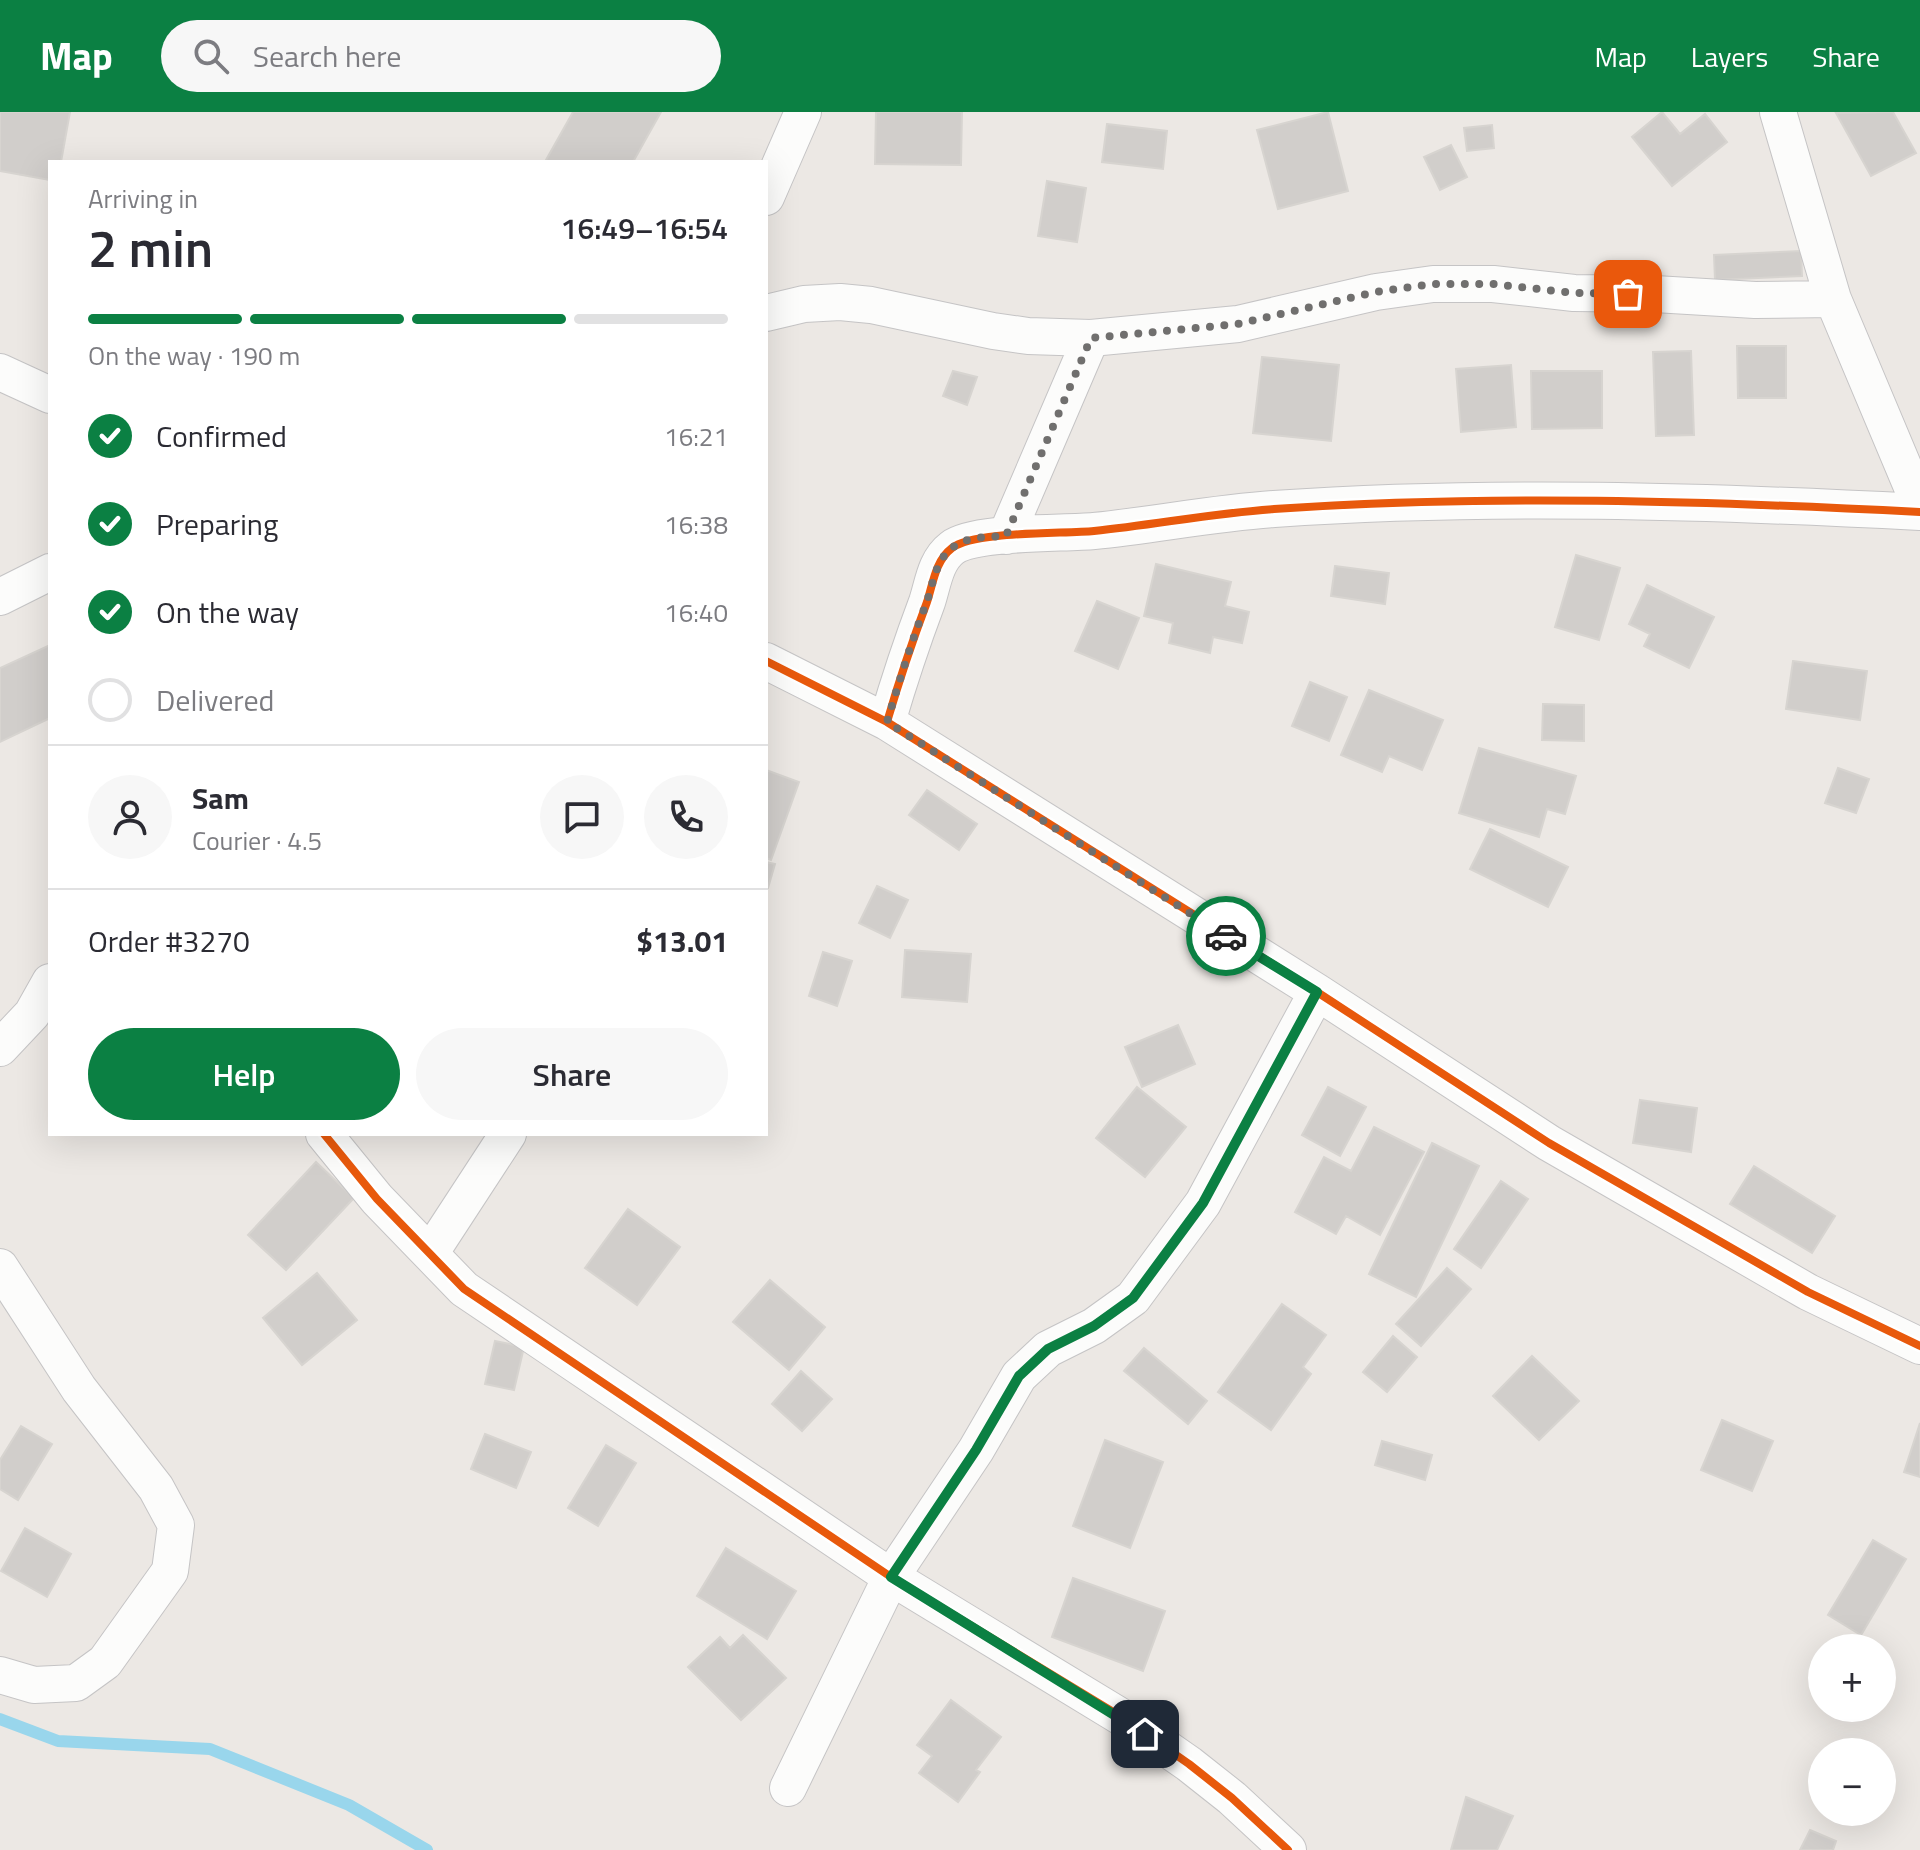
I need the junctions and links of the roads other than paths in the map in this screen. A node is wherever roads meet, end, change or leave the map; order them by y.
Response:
1 (803, 112) edge
2 (1778, 112) edge
3 (768, 192) edge
4 (1833, 299) junction
5 (768, 313) edge
6 (1091, 338) junction
7 (0, 372) edge
8 (48, 394) edge
9 (1920, 509) edge
10 (1006, 536) junction
11 (48, 573) edge
12 (0, 597) edge
13 (768, 662) edge
14 (887, 722) junction
15 (48, 986) edge
16 (1317, 992) junction
17 (0, 1048) edge
18 (326, 1136) edge
19 (507, 1136) edge
20 (431, 1252) junction
21 (0, 1267) edge
22 (1920, 1346) edge
23 (891, 1577) junction
24 (0, 1675) edge
25 (788, 1788) dead end
26 (1288, 1850) edge

1 - 3 street
2 - 4 street
4 - 6 street
4 - 9 street
5 - 6 street
6 - 10 street
7 - 8 street
9 - 10 street
10 - 14 street
11 - 12 street
13 - 14 street
14 - 16 street
15 - 17 street
16 - 22 street
16 - 23 street
18 - 20 street
19 - 20 street
20 - 23 street
21 - 24 street
23 - 25 street
23 - 26 street

